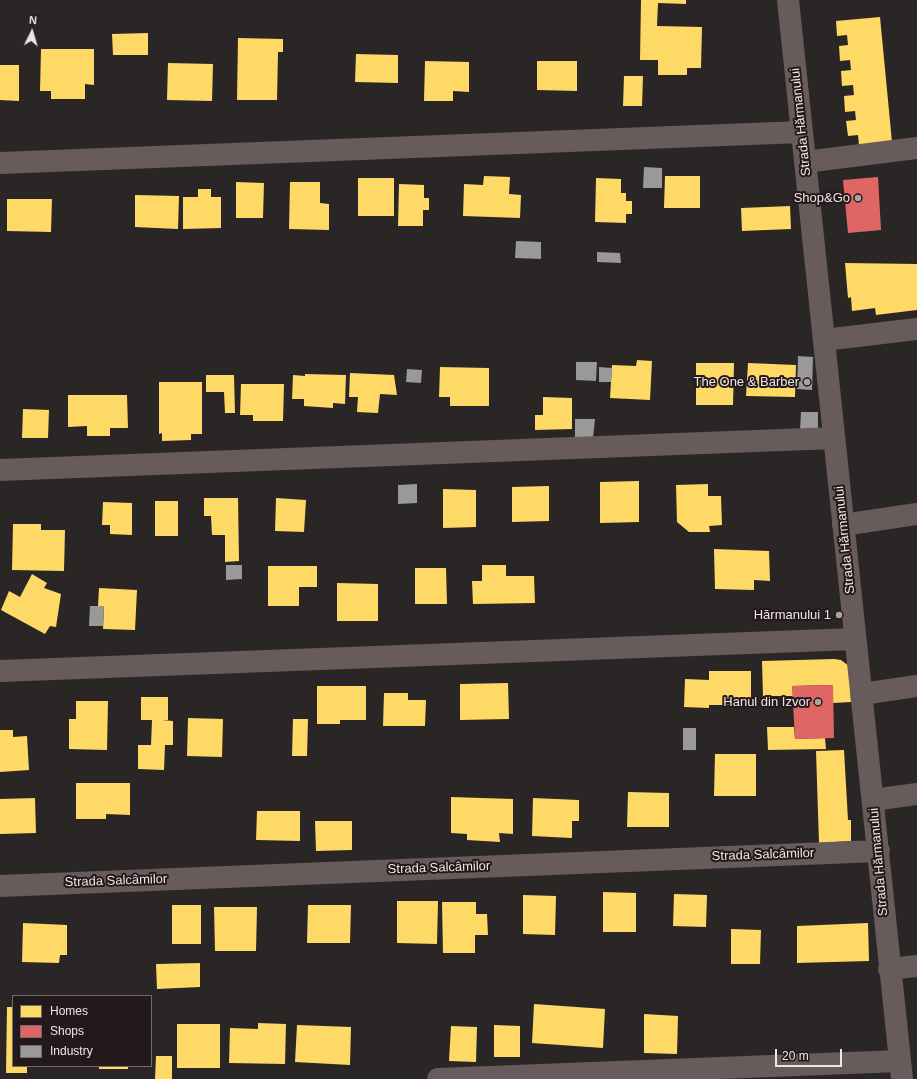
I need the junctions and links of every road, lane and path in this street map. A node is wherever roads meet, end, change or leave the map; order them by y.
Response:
1 (788, 0) edge
2 (802, 132) junction
3 (917, 148) edge
4 (805, 162) junction
5 (0, 163) edge
6 (917, 329) edge
7 (824, 340) junction
8 (834, 438) junction
9 (0, 470) edge
10 (917, 514) edge
11 (843, 525) junction
12 (855, 639) junction
13 (0, 671) edge
14 (917, 686) edge
15 (862, 694) junction
16 (917, 794) edge
17 (873, 800) junction
18 (879, 851) junction
19 (0, 886) edge
20 (917, 966) edge
21 (889, 969) junction
22 (901, 1070) edge
23 (438, 1079) edge

1 - 2 street, Strada Hărmanului
2 - 4 street, Strada Hărmanului
2 - 5 street
3 - 4 street
4 - 7 street, Strada Hărmanului
6 - 7 street
7 - 8 street, Strada Hărmanului
8 - 9 street
8 - 11 street, Strada Hărmanului
10 - 11 street
11 - 12 street, Strada Hărmanului
12 - 13 street
12 - 15 street, Strada Hărmanului
14 - 15 street
15 - 17 street, Strada Hărmanului
16 - 17 street
17 - 18 street, Strada Hărmanului
18 - 19 street, Strada Salcâmilor
18 - 21 street, Strada Hărmanului
20 - 21 street
21 - 22 street, Strada Hărmanului
22 - 23 street

